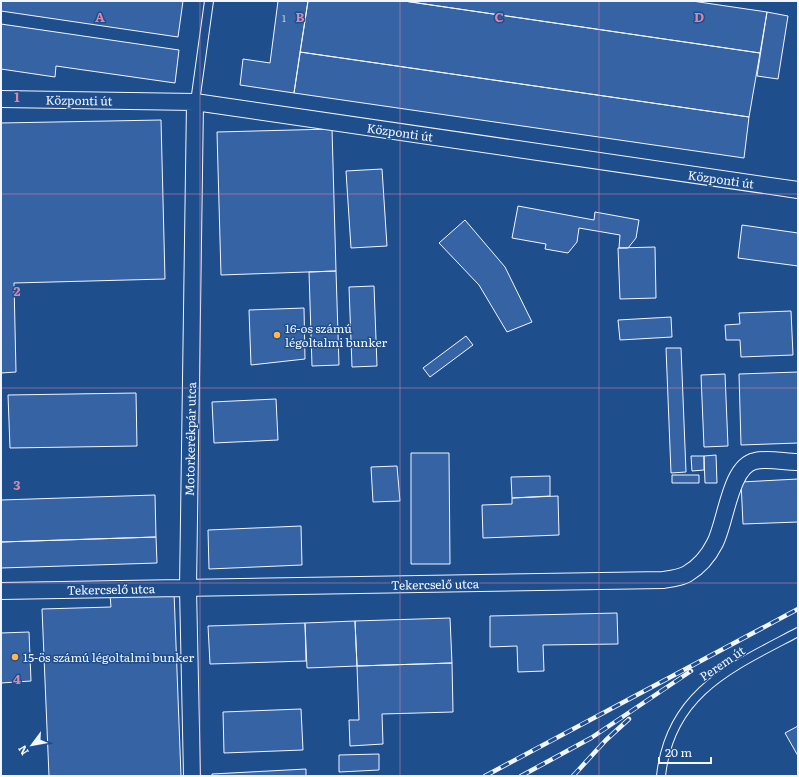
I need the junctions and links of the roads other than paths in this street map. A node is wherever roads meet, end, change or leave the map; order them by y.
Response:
1 (209, 1) edge
2 (1, 99) edge
3 (195, 102) junction
4 (798, 190) edge
5 (798, 462) edge
6 (188, 588) junction
7 (1, 591) edge
8 (798, 632) edge
9 (192, 776) edge
10 (661, 776) edge

1 - 3 lane
2 - 3 street, Központi út
3 - 4 street, Központi út
3 - 6 street, Motorkerékpár utca
5 - 6 street, Tekercselő utca
6 - 7 street, Tekercselő utca
6 - 9 street, Motorkerékpár utca
8 - 10 lane, Perem út

